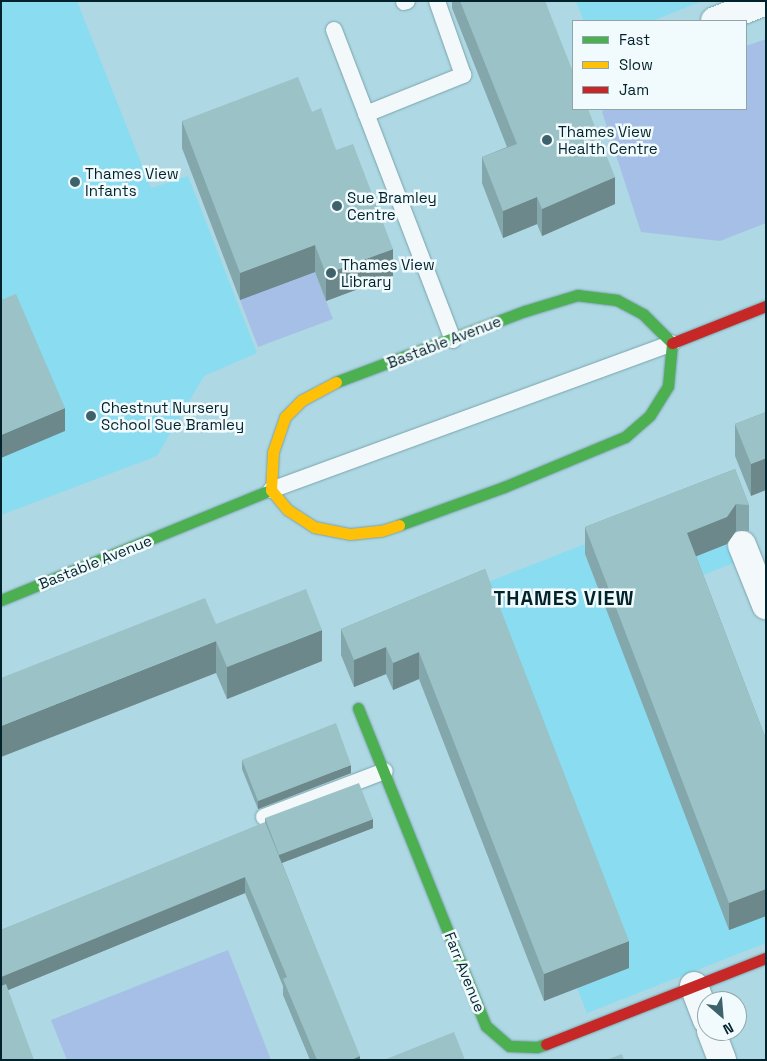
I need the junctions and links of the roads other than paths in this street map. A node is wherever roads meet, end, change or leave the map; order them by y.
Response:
1 (437, 1) edge
2 (766, 1) edge
3 (717, 20) edge
4 (334, 30) dead end
5 (366, 114) junction
6 (766, 306) edge
7 (453, 340) junction
8 (672, 343) junction
9 (271, 490) junction
10 (742, 545) dead end
11 (1, 600) edge
12 (766, 605) edge
13 (358, 708) dead end
14 (384, 771) junction
15 (264, 818) edge
16 (766, 958) edge
17 (694, 986) junction
18 (697, 994) edge
19 (715, 1041) edge
20 (507, 1053) edge
21 (722, 1060) edge

1 - 5 lane
2 - 3 street
4 - 5 lane
5 - 7 lane
6 - 8 street, Bastable Avenue
7 - 8 street, Bastable Avenue
7 - 9 street, Bastable Avenue
8 - 9 lane, Bastable Avenue
8 - 9 street
9 - 11 street, Bastable Avenue
10 - 12 street
13 - 14 street, Farr Avenue
14 - 15 lane
14 - 20 street, Farr Avenue
16 - 17 street, Farr Avenue
17 - 18 street
17 - 20 street, Farr Avenue
19 - 21 street

